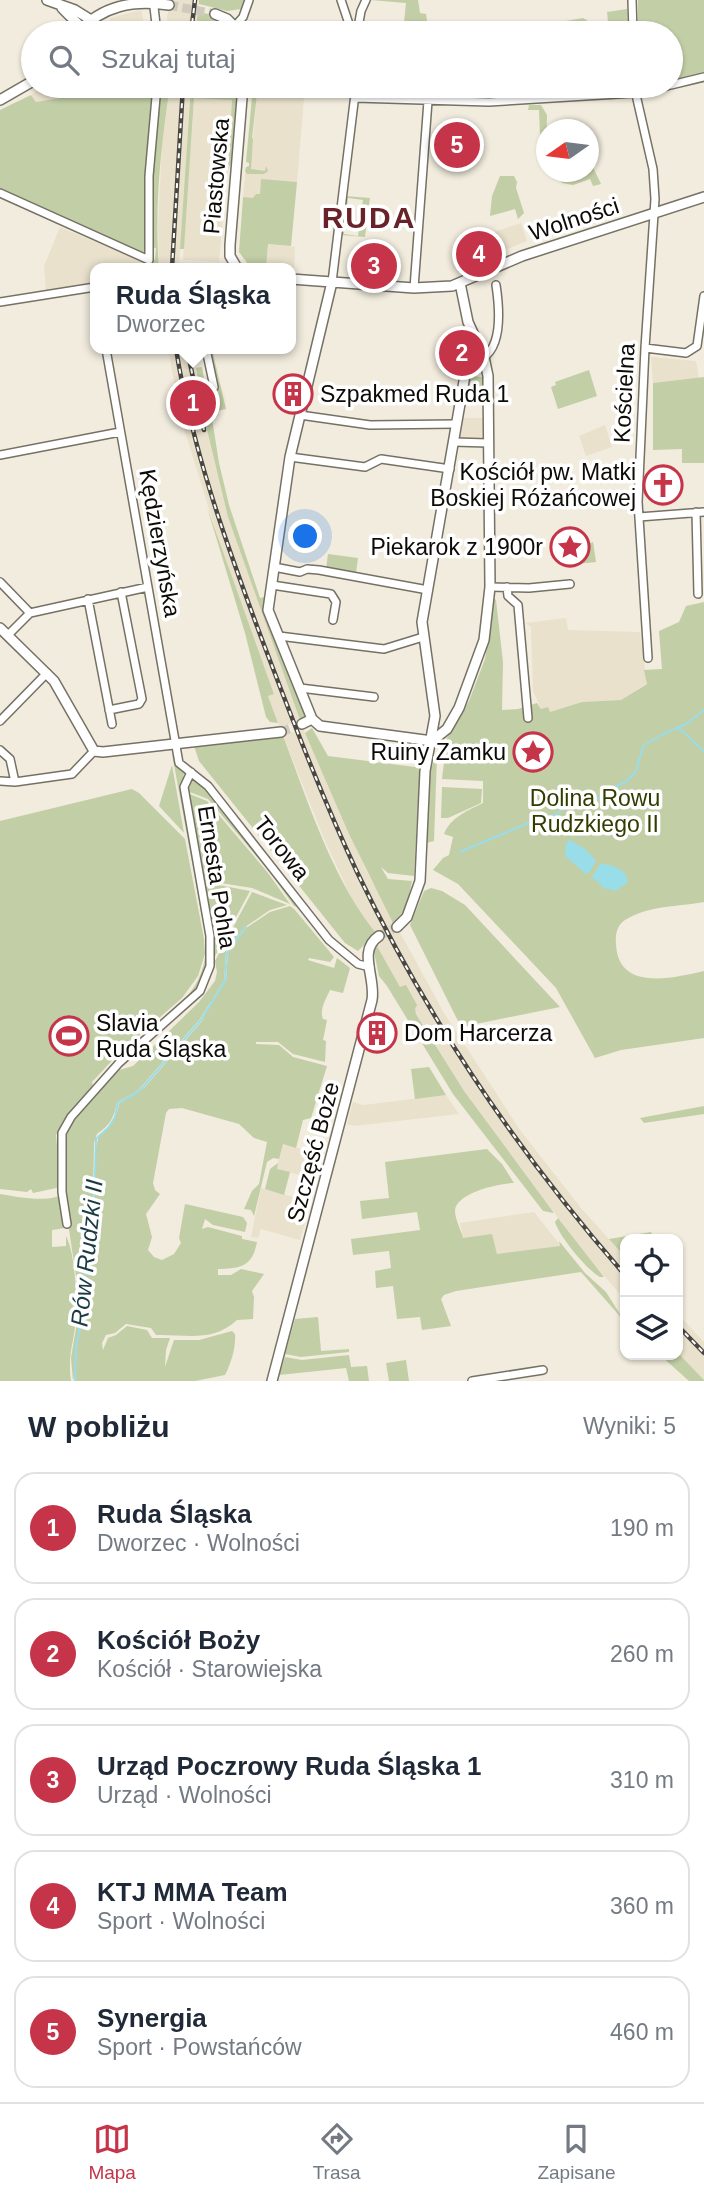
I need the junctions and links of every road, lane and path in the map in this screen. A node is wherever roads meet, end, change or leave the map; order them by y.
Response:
1 (47, 0) edge
2 (250, 0) edge
3 (341, 0) edge
4 (366, 0) edge
5 (632, 0) edge
6 (157, 2) edge
7 (58, 5) junction
8 (169, 5) dead end
9 (215, 14) tunnel mouth
10 (91, 20) joint
11 (71, 21) edge
12 (156, 21) edge
13 (225, 21) edge
14 (241, 21) edge
15 (349, 21) edge
16 (358, 21) edge
17 (633, 21) edge
18 (704, 76) edge
19 (683, 81) edge
20 (21, 88) edge
21 (156, 98) edge
22 (242, 98) edge
23 (355, 98) joint
24 (537, 98) edge
25 (636, 98) edge
26 (0, 100) edge
27 (428, 101) junction
28 (0, 193) edge
29 (704, 197) edge
30 (655, 213) junction
31 (234, 263) edge
32 (296, 279) edge
33 (332, 282) junction
34 (460, 284) junction
35 (496, 285) dead end
36 (90, 288) edge
37 (414, 288) junction
38 (704, 296) edge
39 (0, 302) edge
40 (472, 335) junction
41 (645, 348) junction
42 (107, 354) edge
43 (207, 354) edge
44 (484, 357) junction
45 (214, 387) dead end
46 (300, 415) junction
47 (456, 424) junction
48 (120, 432) junction
49 (454, 442) junction
50 (488, 443) junction
51 (0, 455) edge
52 (290, 457) junction
53 (450, 470) junction
54 (700, 512) edge
55 (639, 517) junction
56 (274, 568) junction
57 (0, 582) edge
58 (570, 584) dead end
59 (272, 585) junction
60 (148, 587) junction
61 (490, 587) junction
62 (507, 587) junction
63 (428, 590) junction
64 (121, 592) junction
65 (698, 594) dead end
66 (88, 599) junction
67 (30, 613) junction
68 (333, 620) dead end
69 (4, 632) edge
70 (279, 636) junction
71 (423, 636) junction
72 (648, 659) dead end
73 (47, 673) junction
74 (300, 688) junction
75 (374, 697) dead end
76 (109, 710) junction
77 (435, 716) junction
78 (528, 718) dead end
79 (312, 719) junction
80 (0, 721) edge
81 (112, 723) dead end
82 (302, 724) tunnel mouth
83 (447, 729) junction
84 (281, 732) tunnel mouth
85 (432, 741) junction
86 (175, 744) junction
87 (0, 750) edge
88 (94, 751) junction
89 (191, 772) junction
90 (0, 781) edge
91 (15, 782) junction
92 (397, 927) tunnel mouth
93 (379, 936) dead end
94 (370, 967) junction
95 (67, 1224) dead end
96 (543, 1370) dead end
97 (272, 1381) edge
98 (472, 1381) edge

1 - 7 street
2 - 14 street
3 - 15 street
4 - 16 street
5 - 17 street
6 - 8 street
6 - 10 street
6 - 12 street
7 - 10 street
7 - 11 street
9 - 13 street
18 - 19 street
20 - 26 street
21 - 28 street
22 - 31 street, Piastowska
23 - 27 street
23 - 33 street
24 - 27 street
25 - 30 street, Kościelna
27 - 37 street
29 - 30 street, Wolności
30 - 34 street, Wolności
30 - 41 street, Kościelna
32 - 33 street, Wolności
33 - 37 street, Wolności
33 - 46 street
34 - 37 street, Wolności
34 - 40 street
35 - 44 street
36 - 39 street
38 - 41 street
40 - 44 street
40 - 47 street
41 - 55 street, Kościelna
42 - 48 street, Kędzierzyńska
43 - 45 street
44 - 50 street
46 - 47 street
46 - 52 street
47 - 49 street
48 - 51 street
48 - 60 street, Kędzierzyńska
49 - 50 street
49 - 53 street
50 - 61 street
52 - 53 street
52 - 56 street
53 - 63 street
54 - 55 street
54 - 65 street
55 - 72 street, Kościelna
56 - 59 street
56 - 63 street
57 - 67 street
58 - 62 street
59 - 68 street
59 - 70 street
60 - 64 street
60 - 86 street, Kędzierzyńska
61 - 62 street
61 - 83 street
62 - 78 street
63 - 71 street
64 - 66 street
64 - 76 street
66 - 67 street
66 - 76 street
67 - 69 street
69 - 73 street
70 - 71 street
70 - 74 street
71 - 77 street
73 - 80 street
73 - 88 street
74 - 75 street
74 - 79 street
76 - 81 street
77 - 83 street
77 - 85 street
79 - 82 street
79 - 85 street
83 - 85 street
84 - 86 street
85 - 92 street
86 - 88 street
86 - 89 street, Torowa
87 - 91 street
88 - 91 street
89 - 94 street, Torowa
89 - 95 street, Ernesta Pohla
90 - 91 street
93 - 94 street, Szczęść Boże
94 - 97 street, Szczęść Boże
96 - 98 street

